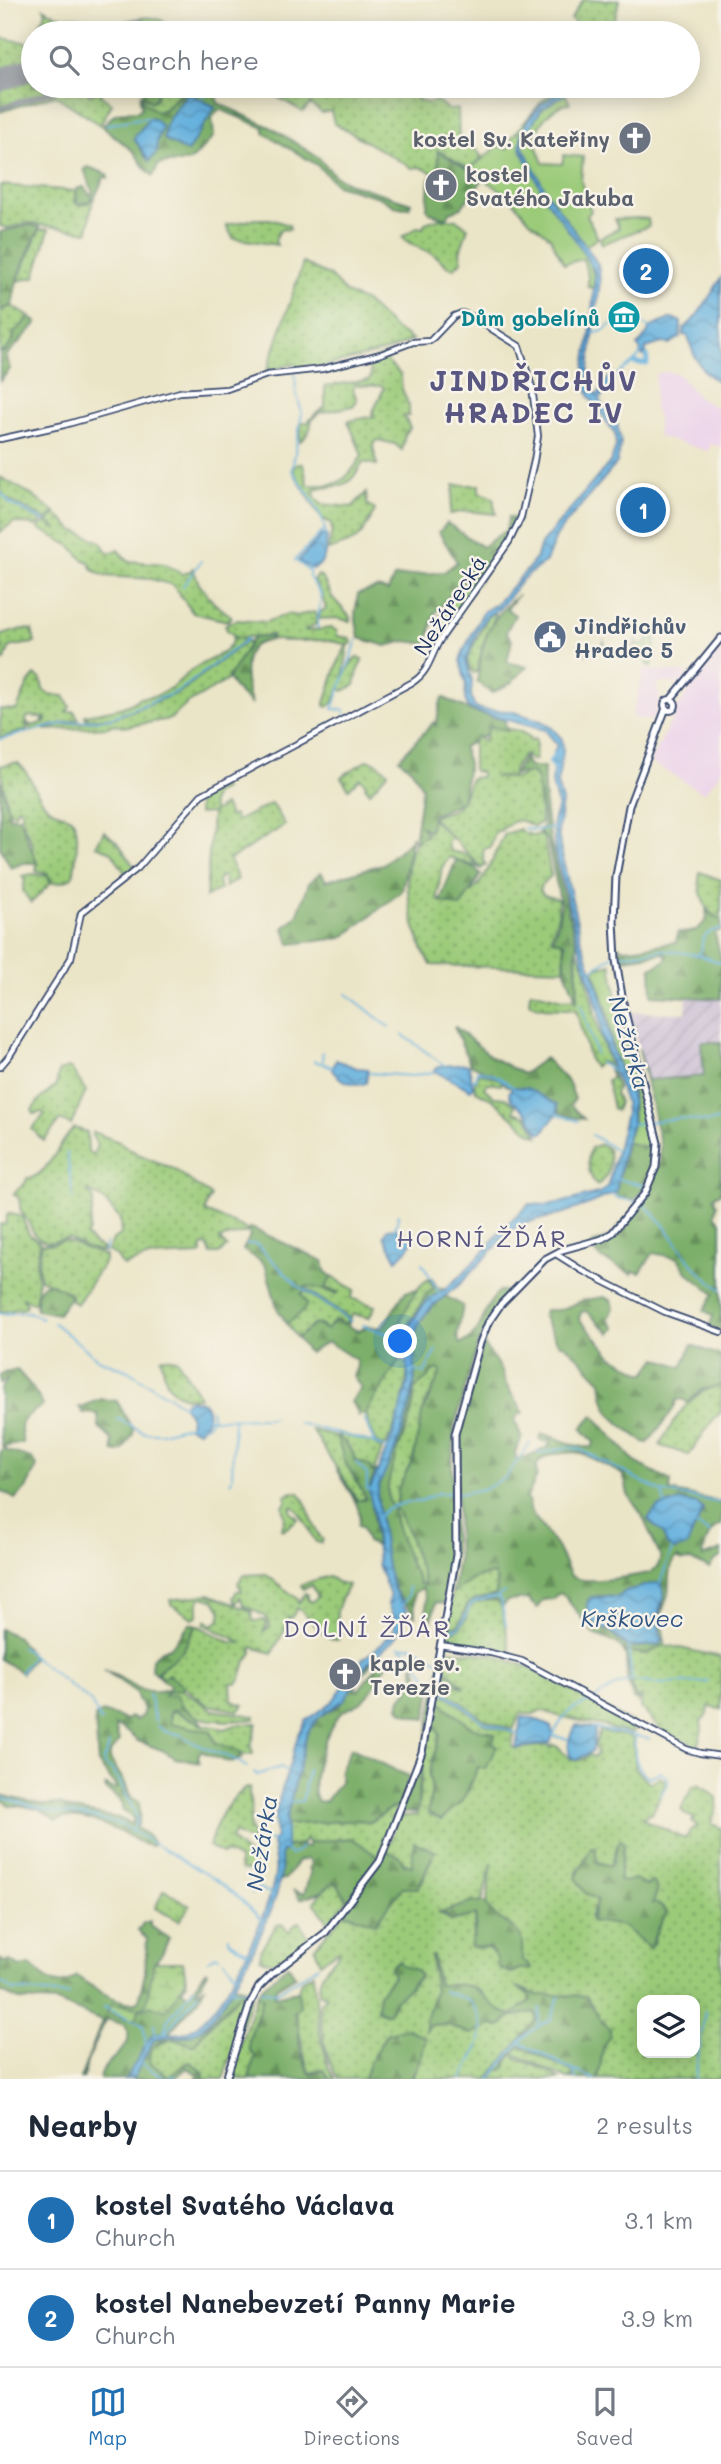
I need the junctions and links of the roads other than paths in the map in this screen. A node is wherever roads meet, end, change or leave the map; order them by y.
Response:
1 (0, 439) edge
2 (721, 638) edge
3 (0, 1067) edge
4 (555, 1253) junction
5 (721, 1332) edge
6 (439, 1645) junction
7 (721, 1756) edge
8 (226, 2079) edge

1 - 3 street, Nežárecká
2 - 4 main road
4 - 5 street
4 - 6 main road
6 - 7 street
6 - 8 main road

